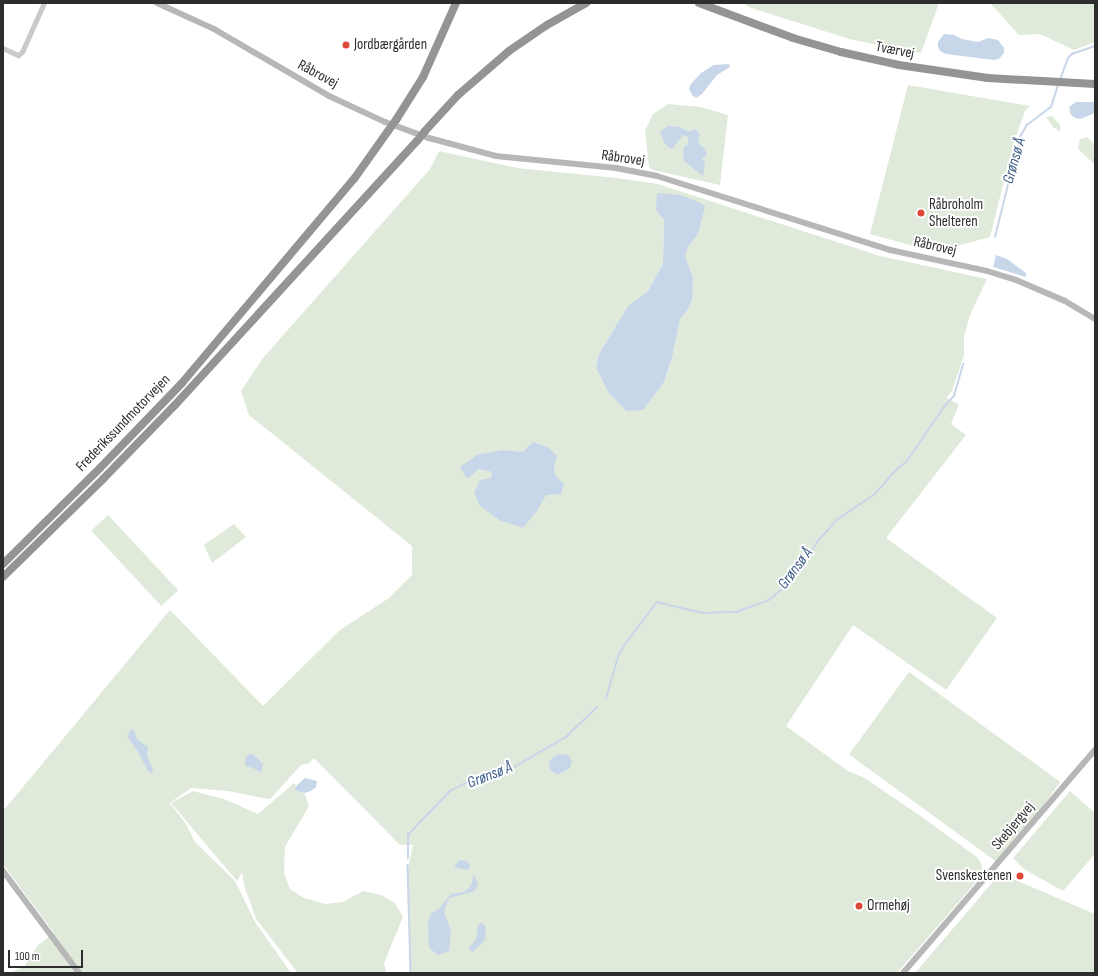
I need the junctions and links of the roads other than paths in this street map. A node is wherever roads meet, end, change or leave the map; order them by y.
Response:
1 (44, 3) edge
2 (157, 3) edge
3 (456, 3) edge
4 (586, 3) edge
5 (699, 3) edge
6 (3, 48) edge
7 (1095, 84) edge
8 (1095, 319) edge
9 (3, 564) edge
10 (3, 577) edge
11 (1095, 750) edge
12 (4, 873) edge
13 (79, 973) edge
14 (903, 973) edge

1 - 6 street
2 - 8 street, Råbrovej
3 - 9 highway, Frederikssundmotorvejen, bridge
4 - 10 highway, bridge
5 - 7 highway, Tværvej
11 - 14 street, Skebjergvej
12 - 13 street

